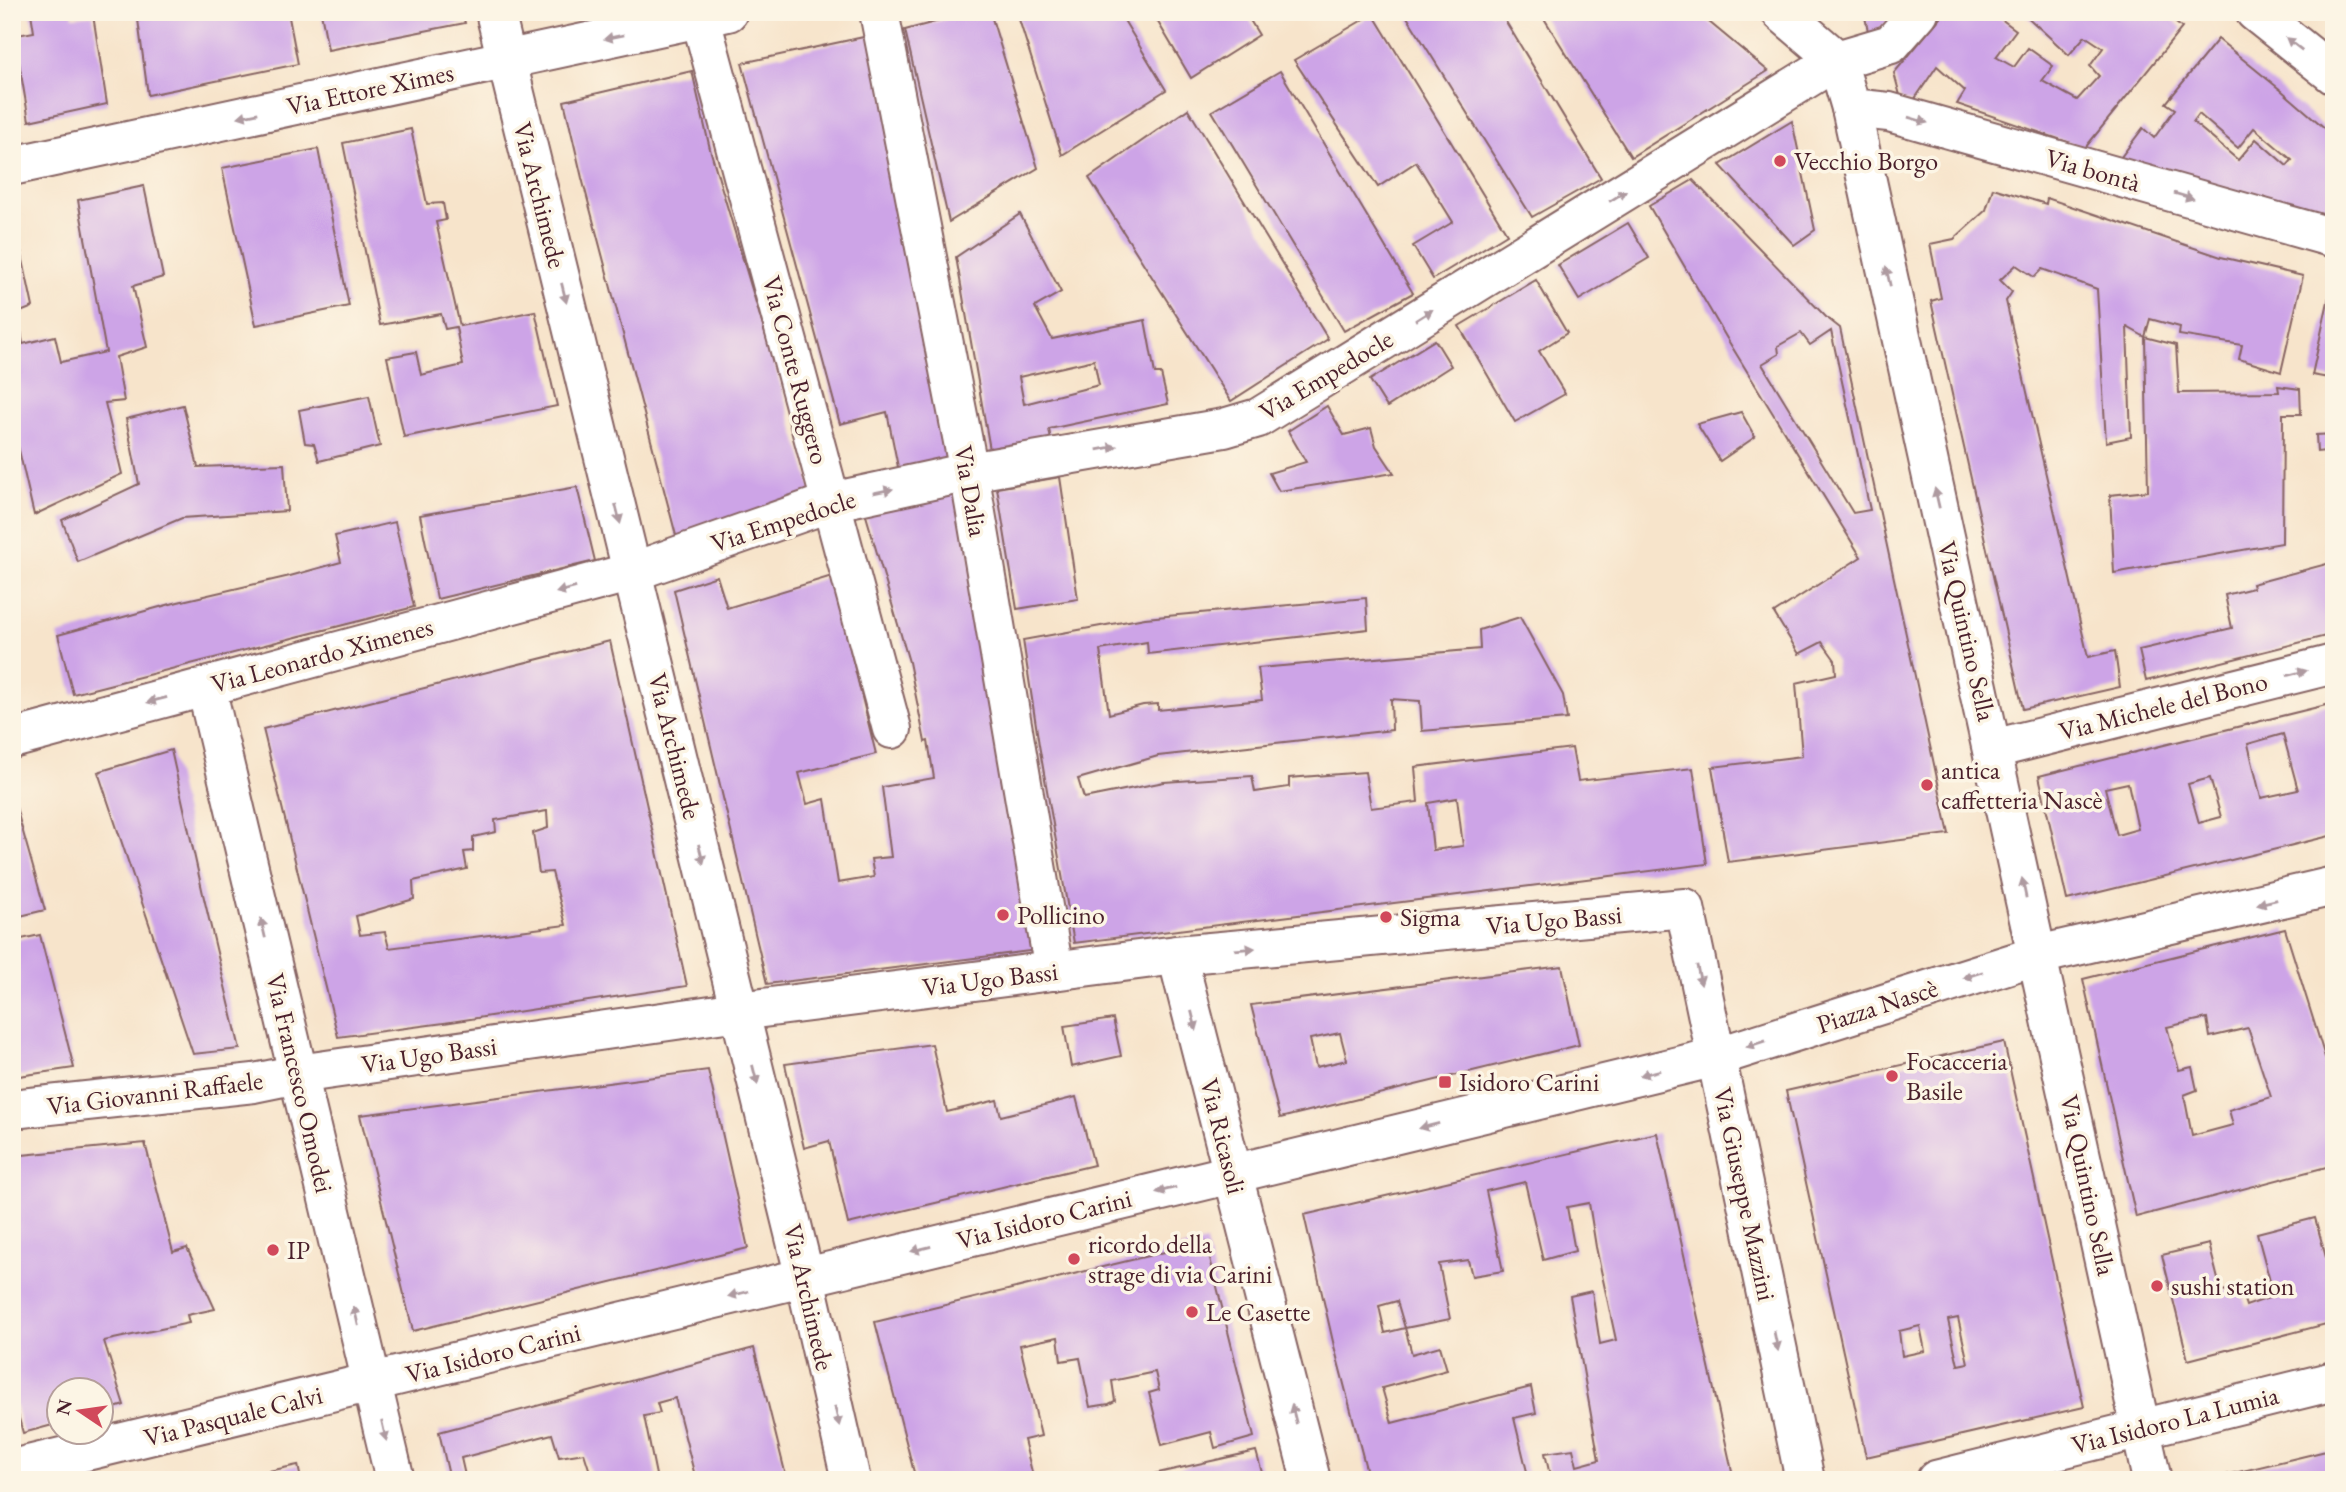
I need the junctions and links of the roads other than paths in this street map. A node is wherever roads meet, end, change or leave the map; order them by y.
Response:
1 (495, 12) edge
2 (879, 12) edge
3 (1781, 12) edge
4 (1919, 12) edge
5 (2255, 12) edge
6 (709, 14) edge
7 (507, 60) junction
8 (1837, 60) junction
9 (2334, 75) edge
10 (1851, 108) junction
11 (12, 166) edge
12 (2334, 238) edge
13 (969, 472) junction
14 (831, 502) junction
15 (632, 572) junction
16 (2334, 664) edge
17 (206, 687) junction
18 (892, 729) dead end
19 (12, 739) edge
20 (1993, 748) junction
21 (2334, 886) edge
22 (1685, 908) joint
23 (1177, 955) junction
24 (2038, 955) junction
25 (1054, 971) junction
26 (739, 1012) junction
27 (1716, 1057) junction
28 (298, 1074) junction
29 (12, 1109) edge
30 (1233, 1174) junction
31 (805, 1278) junction
32 (2334, 1381) edge
33 (372, 1382) junction
34 (2141, 1429) junction
35 (12, 1469) edge
36 (395, 1480) edge
37 (851, 1480) edge
38 (1311, 1480) edge
39 (1805, 1480) edge
40 (1936, 1480) edge
41 (2152, 1480) edge

1 - 7 street, Via Archimede
2 - 13 street, Via Dalia
3 - 8 street
4 - 8 street, Via Empedocle
9 -> 5 street
6 -> 7 street, Via Ettore Ximes
6 - 14 street, Via Conte Ruggero
7 -> 11 street, Via Ettore Ximes
7 -> 15 street, Via Archimede
8 - 10 street, Via Quintino Sella
13 -> 8 street, Via Empedocle
10 -> 12 street, Via bontà
20 -> 10 street, Via Quintino Sella
14 -> 13 street, Via Empedocle
13 - 25 street, Via Dalia
14 - 15 street, Via Empedocle
14 - 18 street, Via Conte Ruggero
15 -> 17 street, Via Leonardo Ximenes
15 -> 26 street, Via Archimede
20 -> 16 street, Via Michele del Bono
17 -> 19 street, Via Leonardo Ximenes
28 -> 17 street, Via Francesco Omodei
24 -> 20 street, Via Quintino Sella
21 -> 24 street, Piazza Nascè
23 -> 22 street, Via Ugo Bassi
22 -> 27 street, Via Giuseppe Mazzini
23 - 25 street, Via Ugo Bassi
23 -> 30 street, Via Ricasoli
24 -> 27 street, Piazza Nascè
24 - 34 street, Via Quintino Sella
25 - 26 street, Via Ugo Bassi
26 - 28 street, Via Ugo Bassi
26 -> 31 street, Via Archimede
27 -> 30 street, Via Isidoro Carini
27 -> 39 street, Via Giuseppe Mazzini
28 - 29 street, Via Giovanni Raffaele
33 -> 28 street, Via Francesco Omodei
30 -> 31 street, Via Isidoro Carini
38 -> 30 street, Via Ricasoli
31 -> 33 street, Via Isidoro Carini
31 -> 37 street, Via Archimede
32 - 34 street, Via Isidoro La Lumia
33 - 35 street, Via Pasquale Calvi
33 -> 36 street, Via Francesco Omodei
34 - 40 street, Via Isidoro La Lumia
34 - 41 street, Via Quintino Sella

